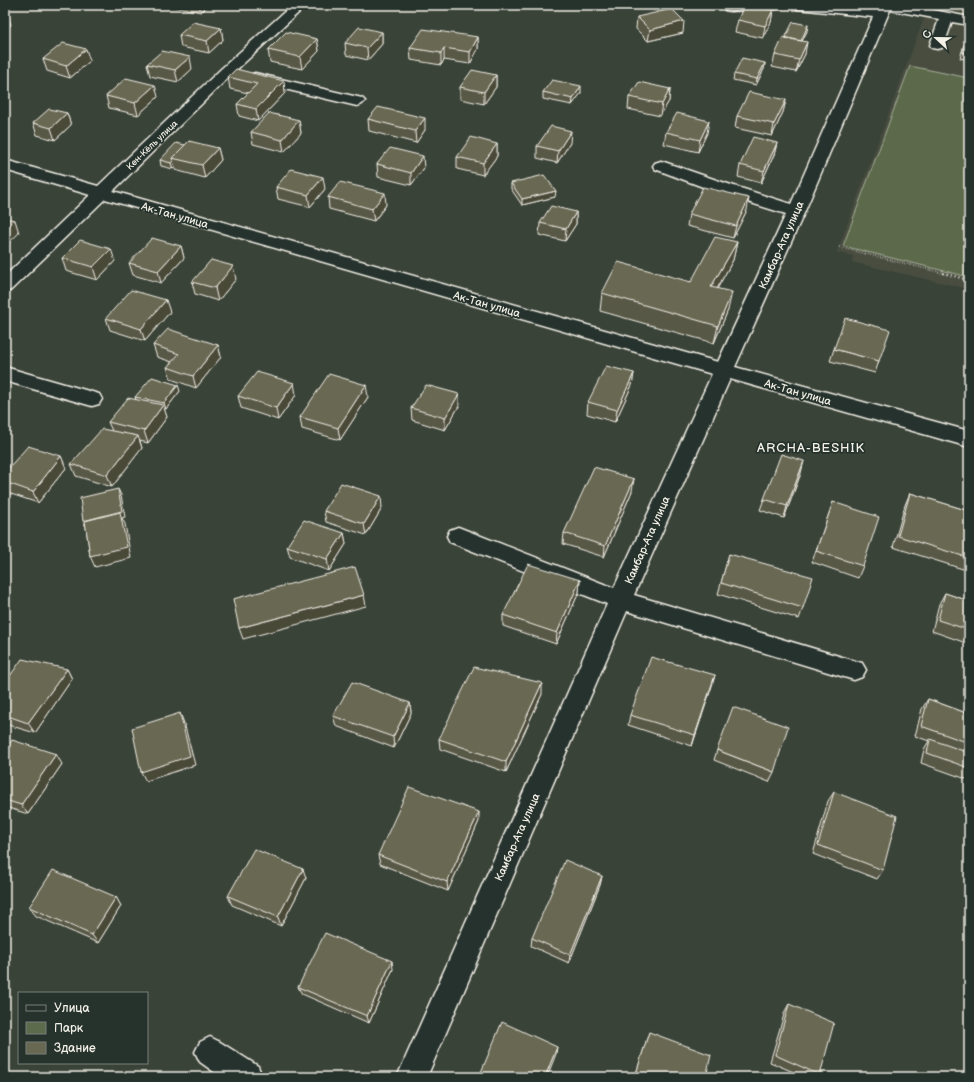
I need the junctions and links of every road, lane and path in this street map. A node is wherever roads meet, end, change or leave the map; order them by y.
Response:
1 (300, 5) edge
2 (776, 5) edge
3 (798, 5) edge
4 (730, 7) dead end
5 (884, 8) edge
6 (947, 17) junction
7 (969, 20) edge
8 (937, 45) dead end
9 (227, 71) junction
10 (357, 102) dead end
11 (5, 165) edge
12 (661, 166) dead end
13 (102, 194) junction
14 (796, 211) junction
15 (839, 247) dead end
16 (969, 280) edge
17 (5, 286) edge
18 (724, 371) junction
19 (5, 374) edge
20 (92, 399) dead end
21 (969, 439) edge
22 (458, 536) dead end
23 (620, 600) junction
24 (854, 670) dead end
25 (210, 1052) dead end
26 (247, 1077) edge
27 (412, 1077) edge

1 - 9 street, Кен-Кёль улица
2 - 4 street
3 - 5 street
5 - 6 street
5 - 14 street, Камбар-Ата улица
6 - 7 street
6 - 8 street
9 - 10 street
9 - 13 street, Кен-Кёль улица
11 - 13 street, Ак-Тан улица
12 - 14 street
13 - 17 street, Кен-Кёль улица
13 - 18 street, Ак-Тан улица
14 - 18 street, Камбар-Ата улица
15 - 16 path
18 - 21 street, Ак-Тан улица
18 - 23 street, Камбар-Ата улица
19 - 20 street
22 - 23 street
23 - 24 street
23 - 27 street, Камбар-Ата улица
25 - 26 street

